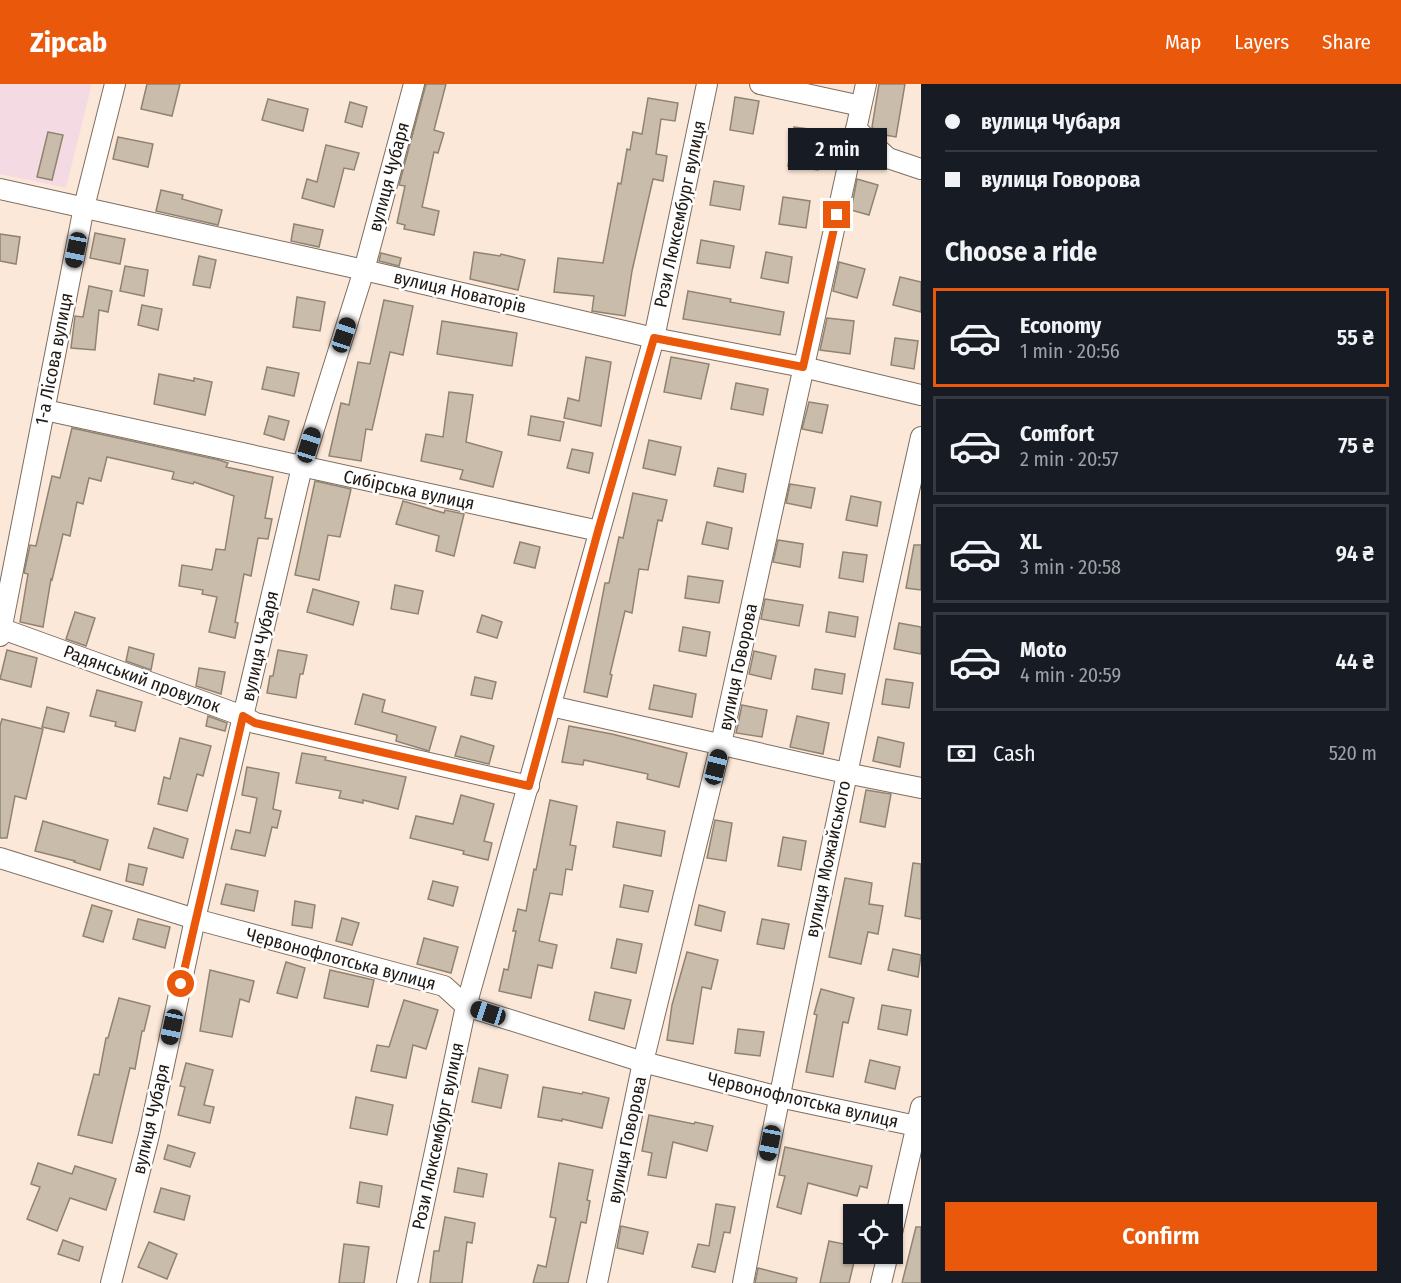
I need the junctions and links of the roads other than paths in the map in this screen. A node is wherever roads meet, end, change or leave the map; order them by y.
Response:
1 (115, 84) edge
2 (414, 84) edge
3 (707, 84) edge
4 (760, 84) edge
5 (866, 84) edge
6 (861, 106) junction
7 (856, 129) junction
8 (921, 169) edge
9 (0, 189) edge
10 (84, 207) junction
11 (364, 270) junction
12 (654, 338) junction
13 (803, 367) junction
14 (921, 394) edge
15 (45, 410) junction
16 (921, 437) edge
17 (302, 467) junction
18 (598, 531) junction
19 (1, 631) edge
20 (550, 706) junction
21 (243, 716) junction
22 (721, 744) junction
23 (846, 773) junction
24 (529, 786) junction
25 (921, 788) edge
26 (0, 858) edge
27 (195, 919) junction
28 (466, 1006) junction
29 (643, 1062) junction
30 (779, 1097) junction
31 (920, 1120) edge
32 (899, 1204) edge
33 (886, 1264) edge
34 (111, 1283) edge
35 (406, 1283) edge
36 (597, 1283) edge
37 (743, 1283) edge
38 (881, 1283) edge

1 - 10 street, 1-а Лісова вулиця
2 - 11 street, вулиця Чубаря
3 - 12 street, Рози Люксембург вулиця
4 - 6 street
5 - 6 street, вулиця Говорова
6 - 7 street, вулиця Говорова
7 - 8 street
7 - 13 street, вулиця Говорова
9 - 10 street, вулиця Новаторів
10 - 11 street, вулиця Новаторів
10 - 15 street, 1-а Лісова вулиця
11 - 12 street, вулиця Новаторів
11 - 17 street, вулиця Чубаря
12 - 13 street, вулиця Новаторів
12 - 18 street, Рози Люксембург вулиця
13 - 14 street, вулиця Новаторів
13 - 22 street, вулиця Говорова
15 - 17 street, Сибірська вулиця
15 - 19 street, 1-а Лісова вулиця
16 - 23 street, вулиця Можайського
17 - 18 street, Сибірська вулиця
17 - 21 street, вулиця Чубаря
18 - 20 street, Рози Люксембург вулиця
19 - 21 street, Радянський провулок
20 - 22 street
20 - 24 street, Рози Люксембург вулиця
21 - 24 street, Радянський провулок
21 - 27 street, вулиця Чубаря
22 - 23 street
22 - 29 street, вулиця Говорова
23 - 25 street
23 - 30 street, вулиця Можайського
24 - 28 street, Рози Люксембург вулиця
26 - 27 street, Червонофлотська вулиця
27 - 28 street, Червонофлотська вулиця
27 - 34 street, вулиця Чубаря
28 - 29 street, Червонофлотська вулиця
28 - 35 street, Рози Люксембург вулиця
29 - 30 street, Червонофлотська вулиця
29 - 36 street, вулиця Говорова
30 - 31 street, Червонофлотська вулиця
30 - 37 street, вулиця Можайського
31 - 32 street
33 - 38 street

